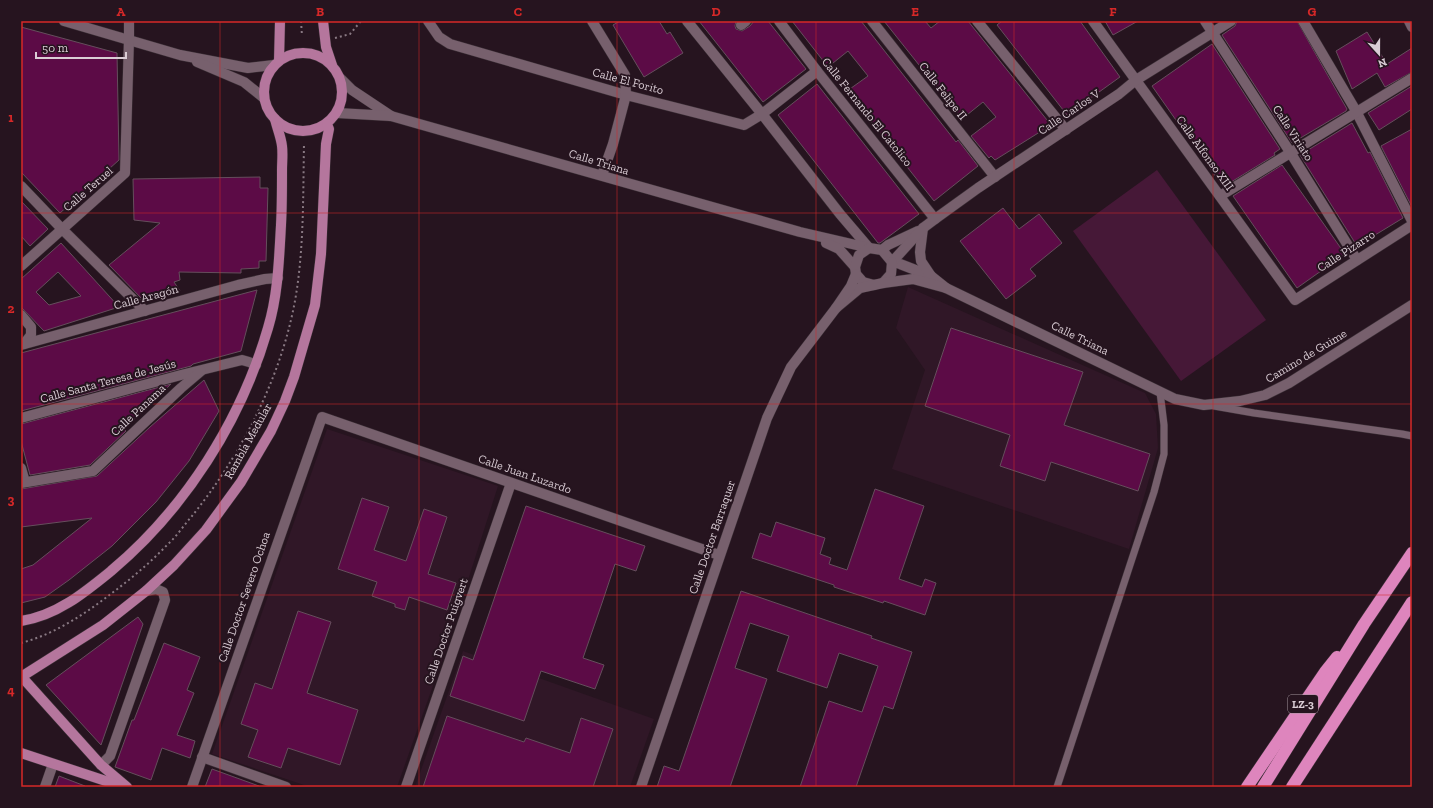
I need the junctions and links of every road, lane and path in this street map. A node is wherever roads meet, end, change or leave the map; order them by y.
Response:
1 (64, 21) edge
2 (128, 21) edge
3 (280, 21) edge
4 (301, 21) edge
5 (323, 21) edge
6 (361, 21) edge
7 (428, 21) edge
8 (592, 21) edge
9 (687, 21) edge
10 (779, 21) edge
11 (872, 21) edge
12 (977, 21) edge
13 (1094, 21) edge
14 (1205, 21) edge
15 (1231, 21) edge
16 (1302, 21) edge
17 (1409, 21) edge
18 (1412, 27) edge
19 (1213, 33) junction
20 (302, 36) dead end
21 (334, 38) dead end
22 (129, 39) junction
23 (180, 55) junction
24 (277, 63) junction
25 (332, 65) junction
26 (817, 71) junction
27 (1412, 78) edge
28 (341, 80) junction
29 (1136, 80) junction
30 (626, 95) junction
31 (264, 98) junction
32 (1356, 111) junction
33 (337, 113) junction
34 (762, 114) junction
35 (391, 116) junction
36 (275, 119) junction
37 (327, 124) junction
38 (1066, 130) junction
39 (1290, 152) junction
40 (602, 175) junction
41 (995, 177) junction
42 (21, 186) edge
43 (1220, 196) junction
44 (935, 219) junction
45 (1412, 221) edge
46 (1412, 225) edge
47 (923, 228) junction
48 (62, 229) junction
49 (800, 232) junction
50 (869, 248) junction
51 (882, 250) junction
52 (1357, 260) junction
53 (892, 262) junction
54 (21, 266) edge
55 (855, 270) junction
56 (931, 276) junction
57 (278, 278) junction
58 (879, 284) junction
59 (946, 288) junction
60 (1295, 300) joint
61 (1412, 305) edge
62 (836, 308) junction
63 (145, 311) junction
64 (21, 316) edge
65 (23, 344) edge
66 (256, 365) junction
67 (202, 370) junction
68 (1160, 392) junction
69 (1204, 404) junction
70 (322, 417) joint
71 (21, 418) edge
72 (1412, 436) edge
73 (21, 468) edge
74 (23, 482) edge
75 (511, 483) junction
76 (1412, 553) edge
77 (719, 555) junction
78 (146, 591) junction
79 (1412, 602) edge
80 (21, 621) edge
81 (1364, 624) junction
82 (21, 676) edge
83 (1359, 682) junction
84 (21, 753) edge
85 (202, 757) junction
86 (53, 764) junction
87 (101, 765) junction
88 (45, 787) edge
89 (126, 787) edge
90 (192, 787) edge
91 (286, 787) edge
92 (406, 787) edge
93 (641, 787) edge
94 (1057, 787) edge
95 (1247, 787) edge
96 (1263, 787) edge
97 (1292, 787) edge
98 (1302, 787) edge

1 - 22 street
2 - 22 street, Calle Teruel
3 - 24 main road
4 - 20 path
5 - 25 main road
6 - 21 path
7 - 30 street, Calle El Forito
8 - 30 street
9 - 34 street
10 - 26 street, Calle Fernando El Catolico
11 - 41 street, Calle Felipe II
12 - 38 street
13 - 29 street, Calle Alfonso XIII
14 - 19 street, Calle Viriato
15 - 19 street, Calle Carlos V
16 - 32 street
17 - 18 street
19 - 29 street, Calle Carlos V
19 - 39 street, Calle Viriato
22 - 23 street
22 - 48 street, Calle Teruel
23 - 24 street
23 - 31 street
24 - 25 main road
24 - 31 main road
25 - 28 main road
26 - 34 street, Calle El Forito
26 - 44 street, Calle Fernando El Catolico
27 - 32 street
28 - 33 main road
28 - 35 street, Calle Triana
29 - 38 street, Calle Carlos V
29 - 43 street, Calle Alfonso XIII
30 - 34 street, Calle El Forito
30 - 40 street
31 - 36 main road
32 - 39 street
32 - 45 street
33 - 35 street, Calle Triana
33 - 37 main road
34 - 50 street
35 - 40 street, Calle Triana
36 - 37 main road
36 - 57 main road, Rambla Medular
37 - 78 main road, Rambla Medular
38 - 41 street, Calle Carlos V
39 - 43 street
39 - 52 street, Calle Viriato
40 - 49 street, Calle Triana
41 - 44 street, Calle Carlos V
42 - 48 street
43 - 60 street, Calle Alfonso XIII
44 - 47 street, Calle Carlos V
46 - 52 street, Calle Pizarro
47 - 51 street, Calle Carlos V
47 - 53 street, Calle Carlos V
47 - 56 street
48 - 54 street, Calle Teruel
48 - 63 street
49 - 50 street, Calle Triana
49 - 55 street, Calle Triana
50 - 51 street
50 - 55 street
51 - 53 street
52 - 60 street, Calle Pizarro
53 - 56 street
53 - 58 street
55 - 58 street
55 - 62 street, Calle Doctor Barraquer
56 - 59 street
57 - 63 street, Calle Aragón
57 - 66 main road, Rambla Medular
58 - 59 street, Calle Doctor Barraquer
58 - 62 street, Calle Doctor Barraquer
59 - 68 street, Calle Triana
61 - 69 street, Camino de Guime
62 - 77 street, Calle Doctor Barraquer
63 - 65 street, Calle Aragón
64 - 65 street
66 - 67 street, Calle Santa Teresa de Jesús
66 - 80 main road, Rambla Medular
67 - 71 street, Calle Santa Teresa de Jesús
67 - 74 street, Calle Panama
68 - 69 street, Calle Triana
68 - 94 lane
69 - 72 lane
70 - 75 street, Calle Juan Luzardo
70 - 85 street, Calle Doctor Severo Ochoa
73 - 74 street
75 - 77 street, Calle Juan Luzardo
75 - 92 street, Calle Doctor Puigvert
76 - 81 highway, LZ-3
77 - 93 street, Calle Doctor Barraquer
78 - 82 main road, Rambla Medular
78 - 87 street
79 - 83 highway
81 - 95 highway, LZ-3
81 - 96 highway, LZ-3
82 - 87 main road
83 - 97 highway
83 - 98 highway
84 - 86 main road
85 - 90 street, Calle Doctor Severo Ochoa
85 - 91 street
86 - 88 street
86 - 89 main road
87 - 89 main road

